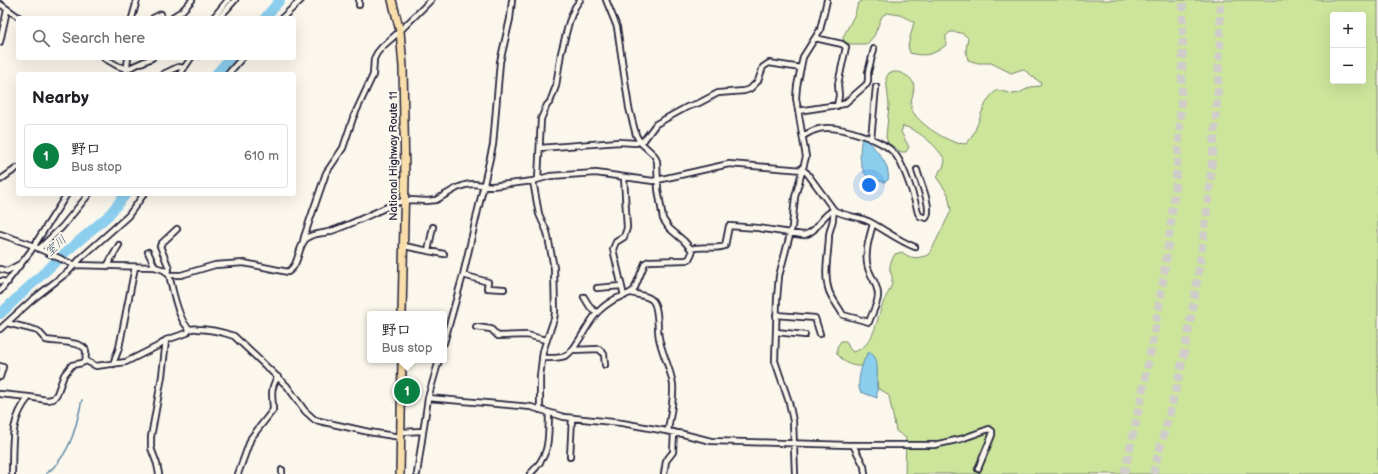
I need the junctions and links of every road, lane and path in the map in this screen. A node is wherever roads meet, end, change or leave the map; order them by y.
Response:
1 (137, 0) edge
2 (192, 0) edge
3 (235, 0) edge
4 (301, 0) edge
5 (392, 0) edge
6 (431, 0) edge
7 (512, 0) edge
8 (580, 0) edge
9 (606, 0) edge
10 (826, 0) edge
11 (224, 1) edge
12 (0, 4) edge
13 (7, 10) junction
14 (161, 14) dead end
15 (17, 16) edge
16 (133, 16) edge
17 (157, 16) edge
18 (174, 16) edge
19 (214, 16) edge
20 (221, 16) edge
21 (284, 16) edge
22 (400, 31) junction
23 (815, 38) junction
24 (0, 42) edge
25 (874, 49) dead end
26 (108, 60) edge
27 (128, 60) edge
28 (148, 60) edge
29 (190, 60) edge
30 (240, 60) edge
31 (184, 68) junction
32 (801, 68) junction
33 (127, 72) edge
34 (167, 72) edge
35 (181, 72) edge
36 (230, 72) edge
37 (876, 87) dead end
38 (837, 106) junction
39 (798, 111) junction
40 (803, 136) junction
41 (871, 139) junction
42 (640, 142) junction
43 (540, 148) junction
44 (16, 169) edge
45 (803, 170) junction
46 (917, 170) dead end
47 (624, 177) junction
48 (658, 179) junction
49 (0, 180) edge
50 (536, 180) junction
51 (484, 186) junction
52 (66, 196) edge
53 (87, 196) edge
54 (143, 196) edge
55 (404, 200) junction
56 (833, 211) junction
57 (873, 224) junction
58 (433, 227) dead end
59 (177, 229) dead end
60 (791, 233) junction
61 (0, 234) edge
62 (303, 243) junction
63 (119, 245) dead end
64 (33, 246) junction
65 (404, 246) junction
66 (915, 247) dead end
67 (691, 249) junction
68 (40, 250) junction
69 (428, 251) junction
70 (148, 252) dead end
71 (444, 254) dead end
72 (22, 262) junction
73 (74, 265) junction
74 (107, 266) junction
75 (135, 267) junction
76 (155, 267) junction
77 (0, 269) edge
78 (168, 273) junction
79 (463, 275) junction
80 (0, 281) edge
81 (8, 282) junction
82 (621, 286) junction
83 (597, 288) dead end
84 (504, 289) dead end
85 (0, 291) edge
86 (631, 293) junction
87 (624, 296) junction
88 (584, 297) dead end
89 (402, 311) edge
90 (597, 313) junction
91 (776, 315) junction
92 (7, 323) junction
93 (476, 327) dead end
94 (0, 329) edge
95 (190, 329) junction
96 (447, 332) edge
97 (776, 332) junction
98 (820, 334) dead end
99 (805, 335) dead end
100 (166, 340) junction
101 (546, 340) junction
102 (572, 350) junction
103 (543, 358) junction
104 (86, 361) junction
105 (402, 363) edge
106 (438, 363) edge
107 (113, 364) junction
108 (604, 365) dead end
109 (0, 366) edge
110 (0, 377) edge
111 (278, 377) junction
112 (0, 394) edge
113 (29, 397) junction
114 (428, 398) junction
115 (540, 410) junction
116 (549, 413) junction
117 (572, 418) junction
118 (423, 431) junction
119 (668, 431) junction
120 (674, 432) junction
121 (400, 435) junction
122 (794, 443) junction
123 (853, 445) junction
124 (570, 457) dead end
125 (978, 469) dead end
126 (12, 474) edge
127 (158, 474) edge
128 (238, 474) edge
129 (400, 474) edge
130 (417, 474) edge
131 (530, 474) edge
132 (664, 474) edge
133 (795, 474) edge
134 (865, 474) edge

1 - 16 street
2 - 18 street
3 - 20 street
4 - 21 street
5 - 22 highway, National Highway Route 11
6 - 22 street
7 - 51 street
8 - 43 street
9 - 42 street
10 - 23 street
11 - 19 street
12 - 13 street
13 - 15 street
13 - 24 street
14 - 17 street
22 - 55 highway, National Highway Route 11
22 - 62 street
23 - 32 street
23 - 38 street
25 - 38 street
26 - 33 street
27 - 33 street
28 - 33 street
29 - 31 street
30 - 36 street
31 - 34 street
31 - 35 street
32 - 39 street
32 - 42 street
37 - 41 street
38 - 39 street
39 - 40 street
40 - 41 street
40 - 45 street
41 - 46 street
42 - 43 street
42 - 48 street
43 - 50 street
44 - 49 street
45 - 48 street
45 - 56 street
45 - 60 street
47 - 48 street
47 - 50 street
47 - 82 street
48 - 67 street
50 - 51 street
50 - 101 street
51 - 55 street
51 - 79 street
52 - 64 street
53 - 68 street
54 - 73 street
55 - 62 street
55 - 65 highway, National Highway Route 11
56 - 57 street
56 - 57 street
56 - 60 street
57 - 66 street
58 - 69 street
59 - 78 street
60 - 67 street
60 - 91 street
61 - 64 street
62 - 78 street
63 - 74 street
64 - 68 street
64 - 72 street
65 - 69 street
65 - 89 highway, National Highway Route 11
67 - 86 street
68 - 73 street
69 - 71 street
70 - 76 street
72 - 77 street
72 - 81 street
73 - 74 street
73 - 92 street
74 - 75 street
75 - 76 street
75 - 107 street
76 - 78 street
78 - 95 street
79 - 84 street
79 - 96 street
80 - 81 street
81 - 85 street
82 - 83 street
82 - 87 street
86 - 87 street
86 - 119 street
87 - 90 street
88 - 90 street
90 - 102 street
91 - 97 street
91 - 98 street
92 - 94 street
92 - 104 street
93 - 101 street
95 - 100 street
95 - 111 street
97 - 99 street
97 - 122 street
100 - 107 street
100 - 127 street
101 - 103 street
102 - 103 street
102 - 108 street
103 - 115 street
104 - 107 street
104 - 113 street
105 - 121 highway
106 - 114 street
109 - 110 street
111 - 121 street
111 - 128 street
112 - 113 street
113 - 126 street
114 - 115 street
114 - 118 street
115 - 116 street
116 - 117 street
116 - 131 street
117 - 119 street
117 - 124 street
118 - 121 street
118 - 130 street
119 - 120 street
120 - 122 street
120 - 132 street
121 - 129 highway
122 - 123 street
122 - 133 street
123 - 125 street
123 - 134 street

